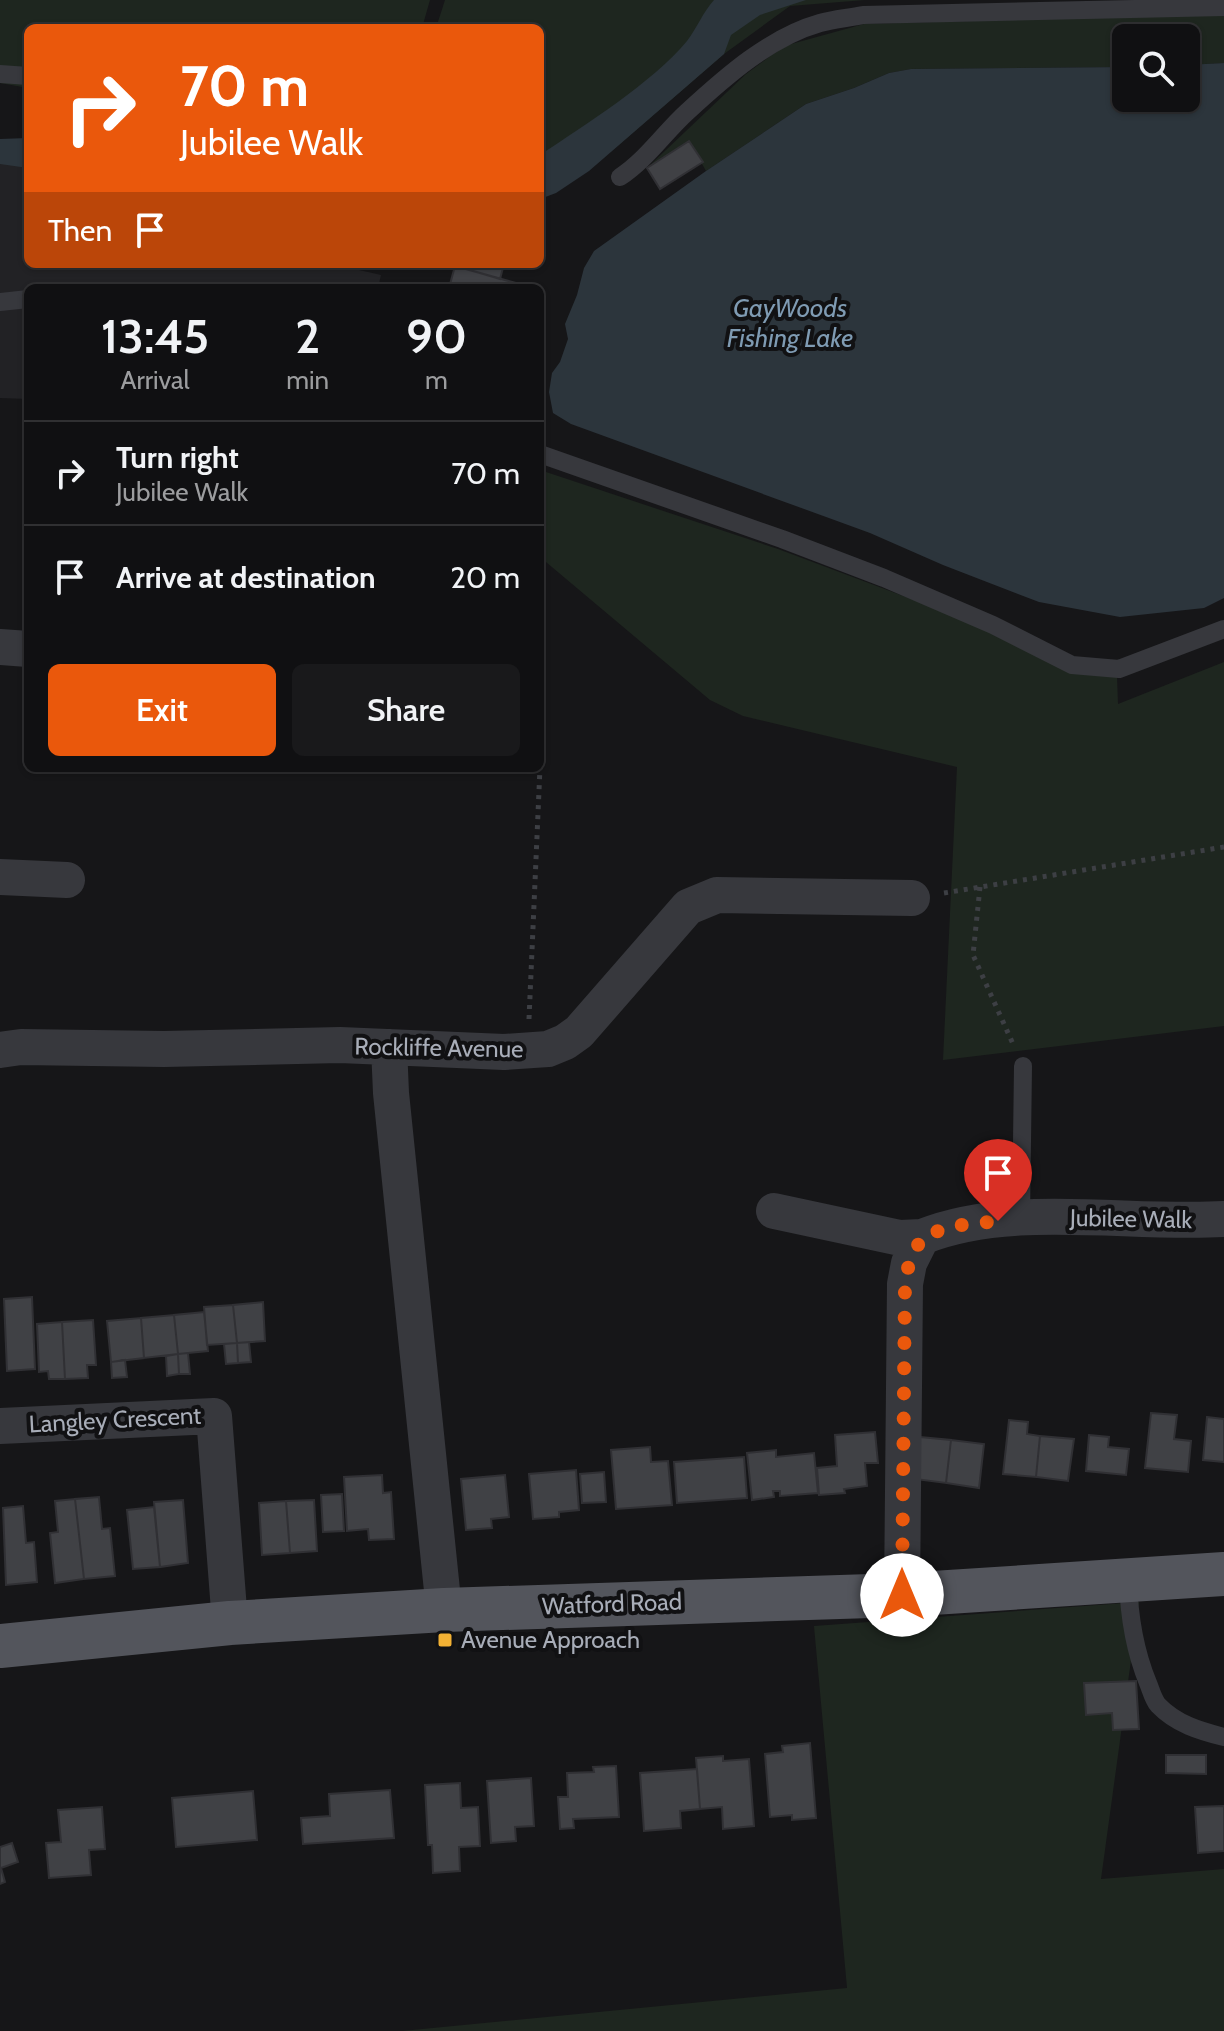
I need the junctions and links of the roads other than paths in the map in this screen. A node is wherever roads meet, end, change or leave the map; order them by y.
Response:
1 (1224, 7) edge
2 (0, 74) edge
3 (24, 76) edge
4 (620, 177) dead end
5 (24, 299) edge
6 (0, 302) edge
7 (544, 455) edge
8 (1224, 629) edge
9 (0, 647) edge
10 (24, 649) edge
11 (0, 877) edge
12 (67, 880) dead end
13 (912, 898) road end
14 (389, 1047) junction
15 (0, 1050) edge
16 (1023, 1066) road end
17 (774, 1211) dead end
18 (1021, 1218) junction
19 (1224, 1219) edge
20 (922, 1237) junction
21 (0, 1426) edge
22 (1224, 1574) edge
23 (1128, 1580) junction
24 (902, 1595) junction
25 (444, 1610) junction
26 (230, 1623) junction
27 (0, 1646) edge
28 (1224, 1737) edge

1 - 4 lane
2 - 3 lane
5 - 6 lane
7 - 8 lane
9 - 10 street
11 - 12 street
13 - 14 street, Rockliffe Avenue
14 - 15 street, Rockliffe Avenue
14 - 25 street
16 - 18 lane
17 - 20 street
18 - 19 street, Jubilee Walk
18 - 20 street, Jubilee Walk
20 - 24 street
21 - 26 street, Langley Crescent
22 - 23 main road, Watford Road
23 - 24 main road, Watford Road
23 - 28 lane
24 - 25 main road, Watford Road
25 - 26 main road, Watford Road
26 - 27 main road, Watford Road

